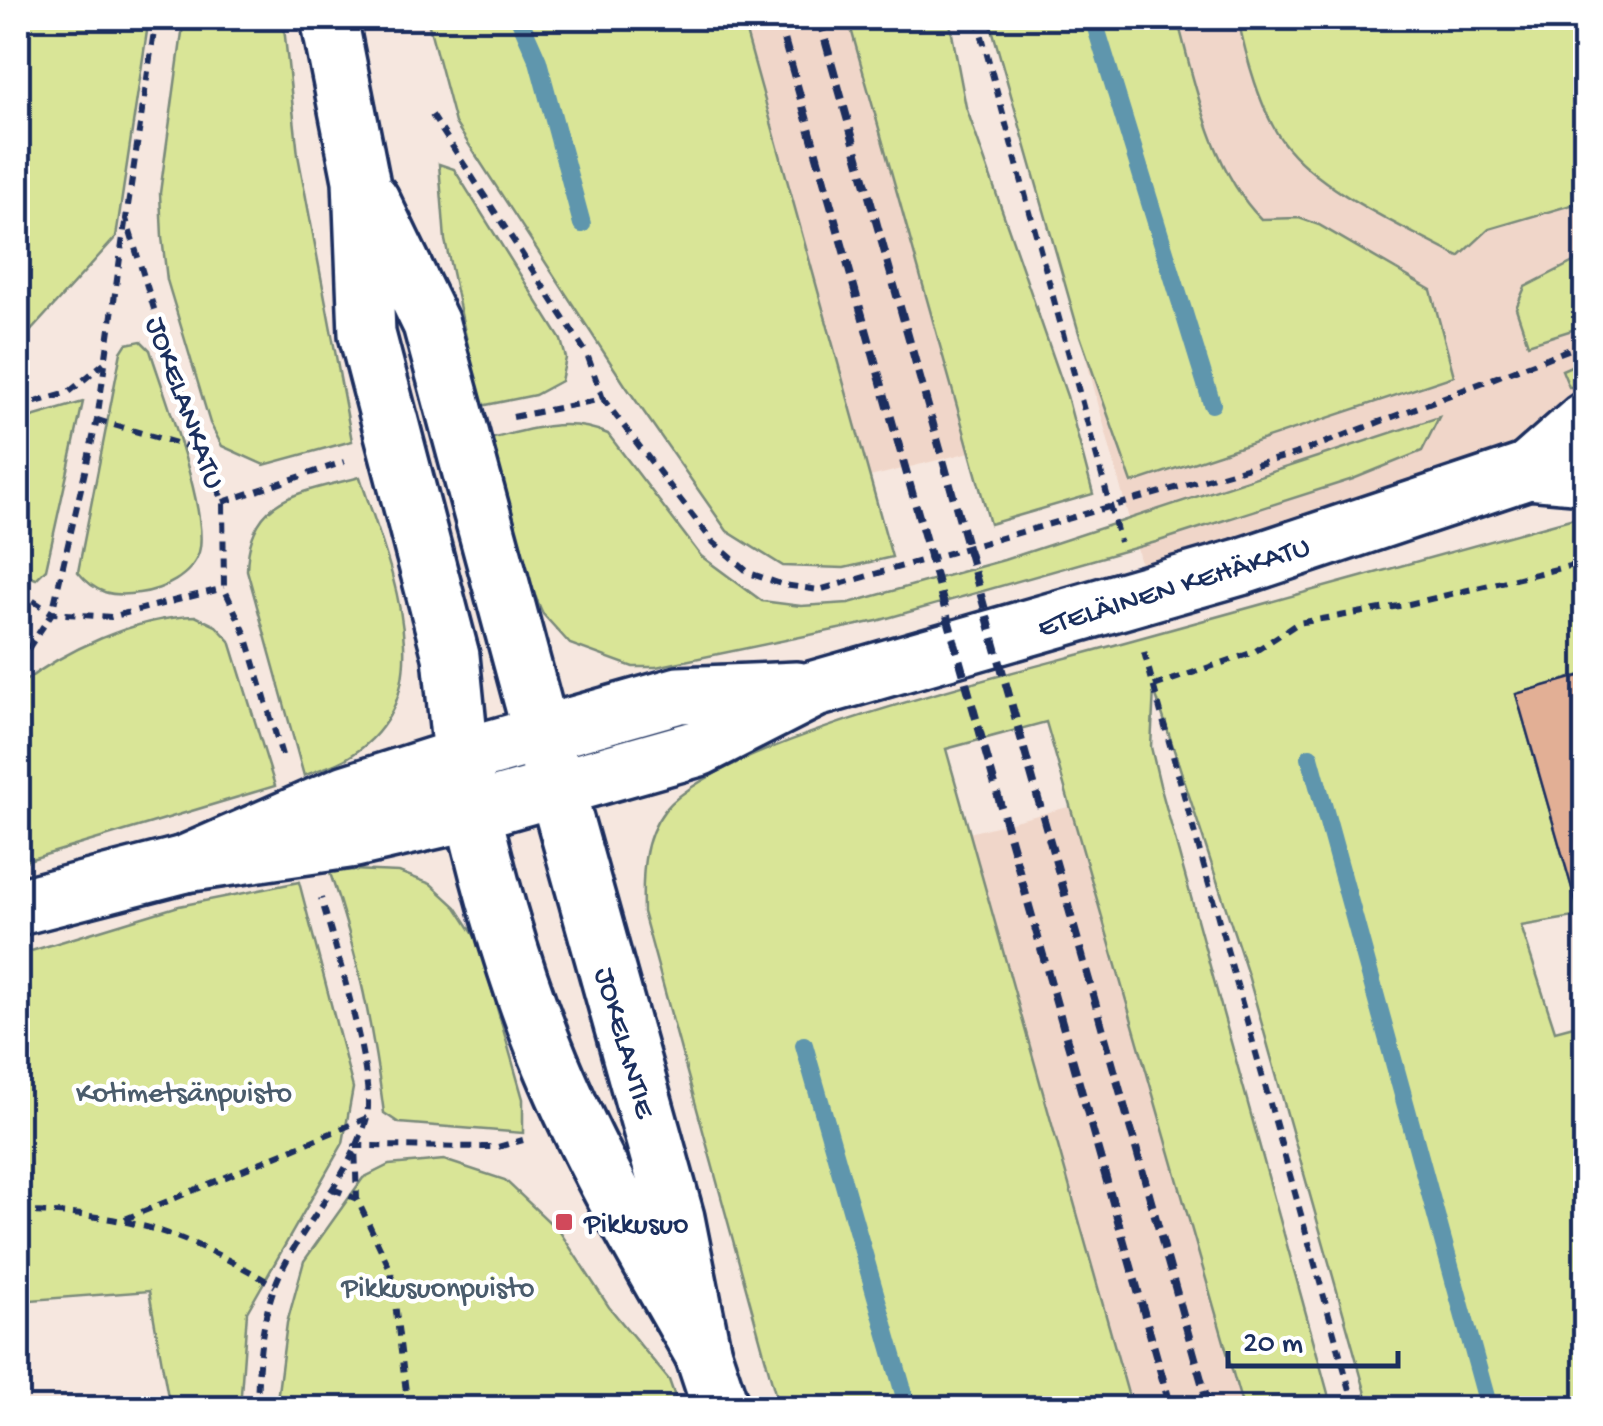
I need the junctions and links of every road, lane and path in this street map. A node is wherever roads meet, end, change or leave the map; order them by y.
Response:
1 (156, 18) edge
2 (329, 18) edge
3 (977, 18) edge
4 (432, 115) dead end
5 (361, 180) junction
6 (126, 219) junction
7 (1586, 342) edge
8 (106, 362) junction
9 (602, 398) junction
10 (18, 407) edge
11 (506, 418) dead end
12 (97, 420) junction
13 (1586, 420) edge
14 (202, 450) junction
15 (360, 457) dead end
16 (1528, 471) junction
17 (1586, 476) edge
18 (223, 502) junction
19 (1113, 508) junction
20 (1586, 562) edge
21 (224, 588) junction
22 (18, 591) edge
23 (52, 614) junction
24 (18, 664) edge
25 (815, 689) junction
26 (541, 734) junction
27 (462, 757) junction
28 (290, 781) dead end
29 (556, 788) junction
30 (472, 812) junction
31 (184, 864) junction
32 (320, 895) dead end
33 (18, 908) edge
34 (368, 1118) junction
35 (524, 1140) dead end
36 (355, 1146) junction
37 (333, 1189) junction
38 (357, 1200) junction
39 (18, 1212) edge
40 (122, 1220) junction
41 (275, 1286) junction
42 (703, 1354) junction
43 (257, 1408) edge
44 (408, 1408) edge
45 (721, 1408) edge
46 (1355, 1408) edge

1 - 6 path, JOKELANKATU
2 - 5 main road
3 - 19 path
4 - 9 path
5 - 26 main road
5 - 27 main road
6 - 8 path
6 - 14 path, JOKELANKATU
7 - 19 path
8 - 10 path
8 - 12 path
9 - 11 path
9 - 19 path
12 - 14 path
12 - 23 path
13 - 16 main road, ETELÄINEN KEHÄKATU
14 - 18 path, JOKELANKATU
15 - 18 path
16 - 17 main road, ETELÄINEN KEHÄKATU
16 - 25 main road, ETELÄINEN KEHÄKATU
18 - 21 path, JOKELANKATU
20 - 46 path
21 - 23 path
21 - 28 path, JOKELANKATU
22 - 23 path
23 - 24 path
25 - 26 main road, ETELÄINEN KEHÄKATU
25 - 29 main road, ETELÄINEN KEHÄKATU
26 - 27 main road, ETELÄINEN KEHÄKATU
26 - 29 main road, JOKELANTIE
27 - 30 main road
27 - 31 main road, ETELÄINEN KEHÄKATU
29 - 30 main road, ETELÄINEN KEHÄKATU
29 - 42 main road, JOKELANTIE
30 - 31 main road, ETELÄINEN KEHÄKATU
30 - 42 main road, JOKELANTIE
31 - 33 main road, ETELÄINEN KEHÄKATU
32 - 34 path
34 - 36 path
34 - 40 path
35 - 36 path
36 - 37 path
36 - 38 path
37 - 38 path
37 - 41 path
38 - 44 path
39 - 40 path
40 - 41 path
41 - 43 path
42 - 45 main road, JOKELANTIE

